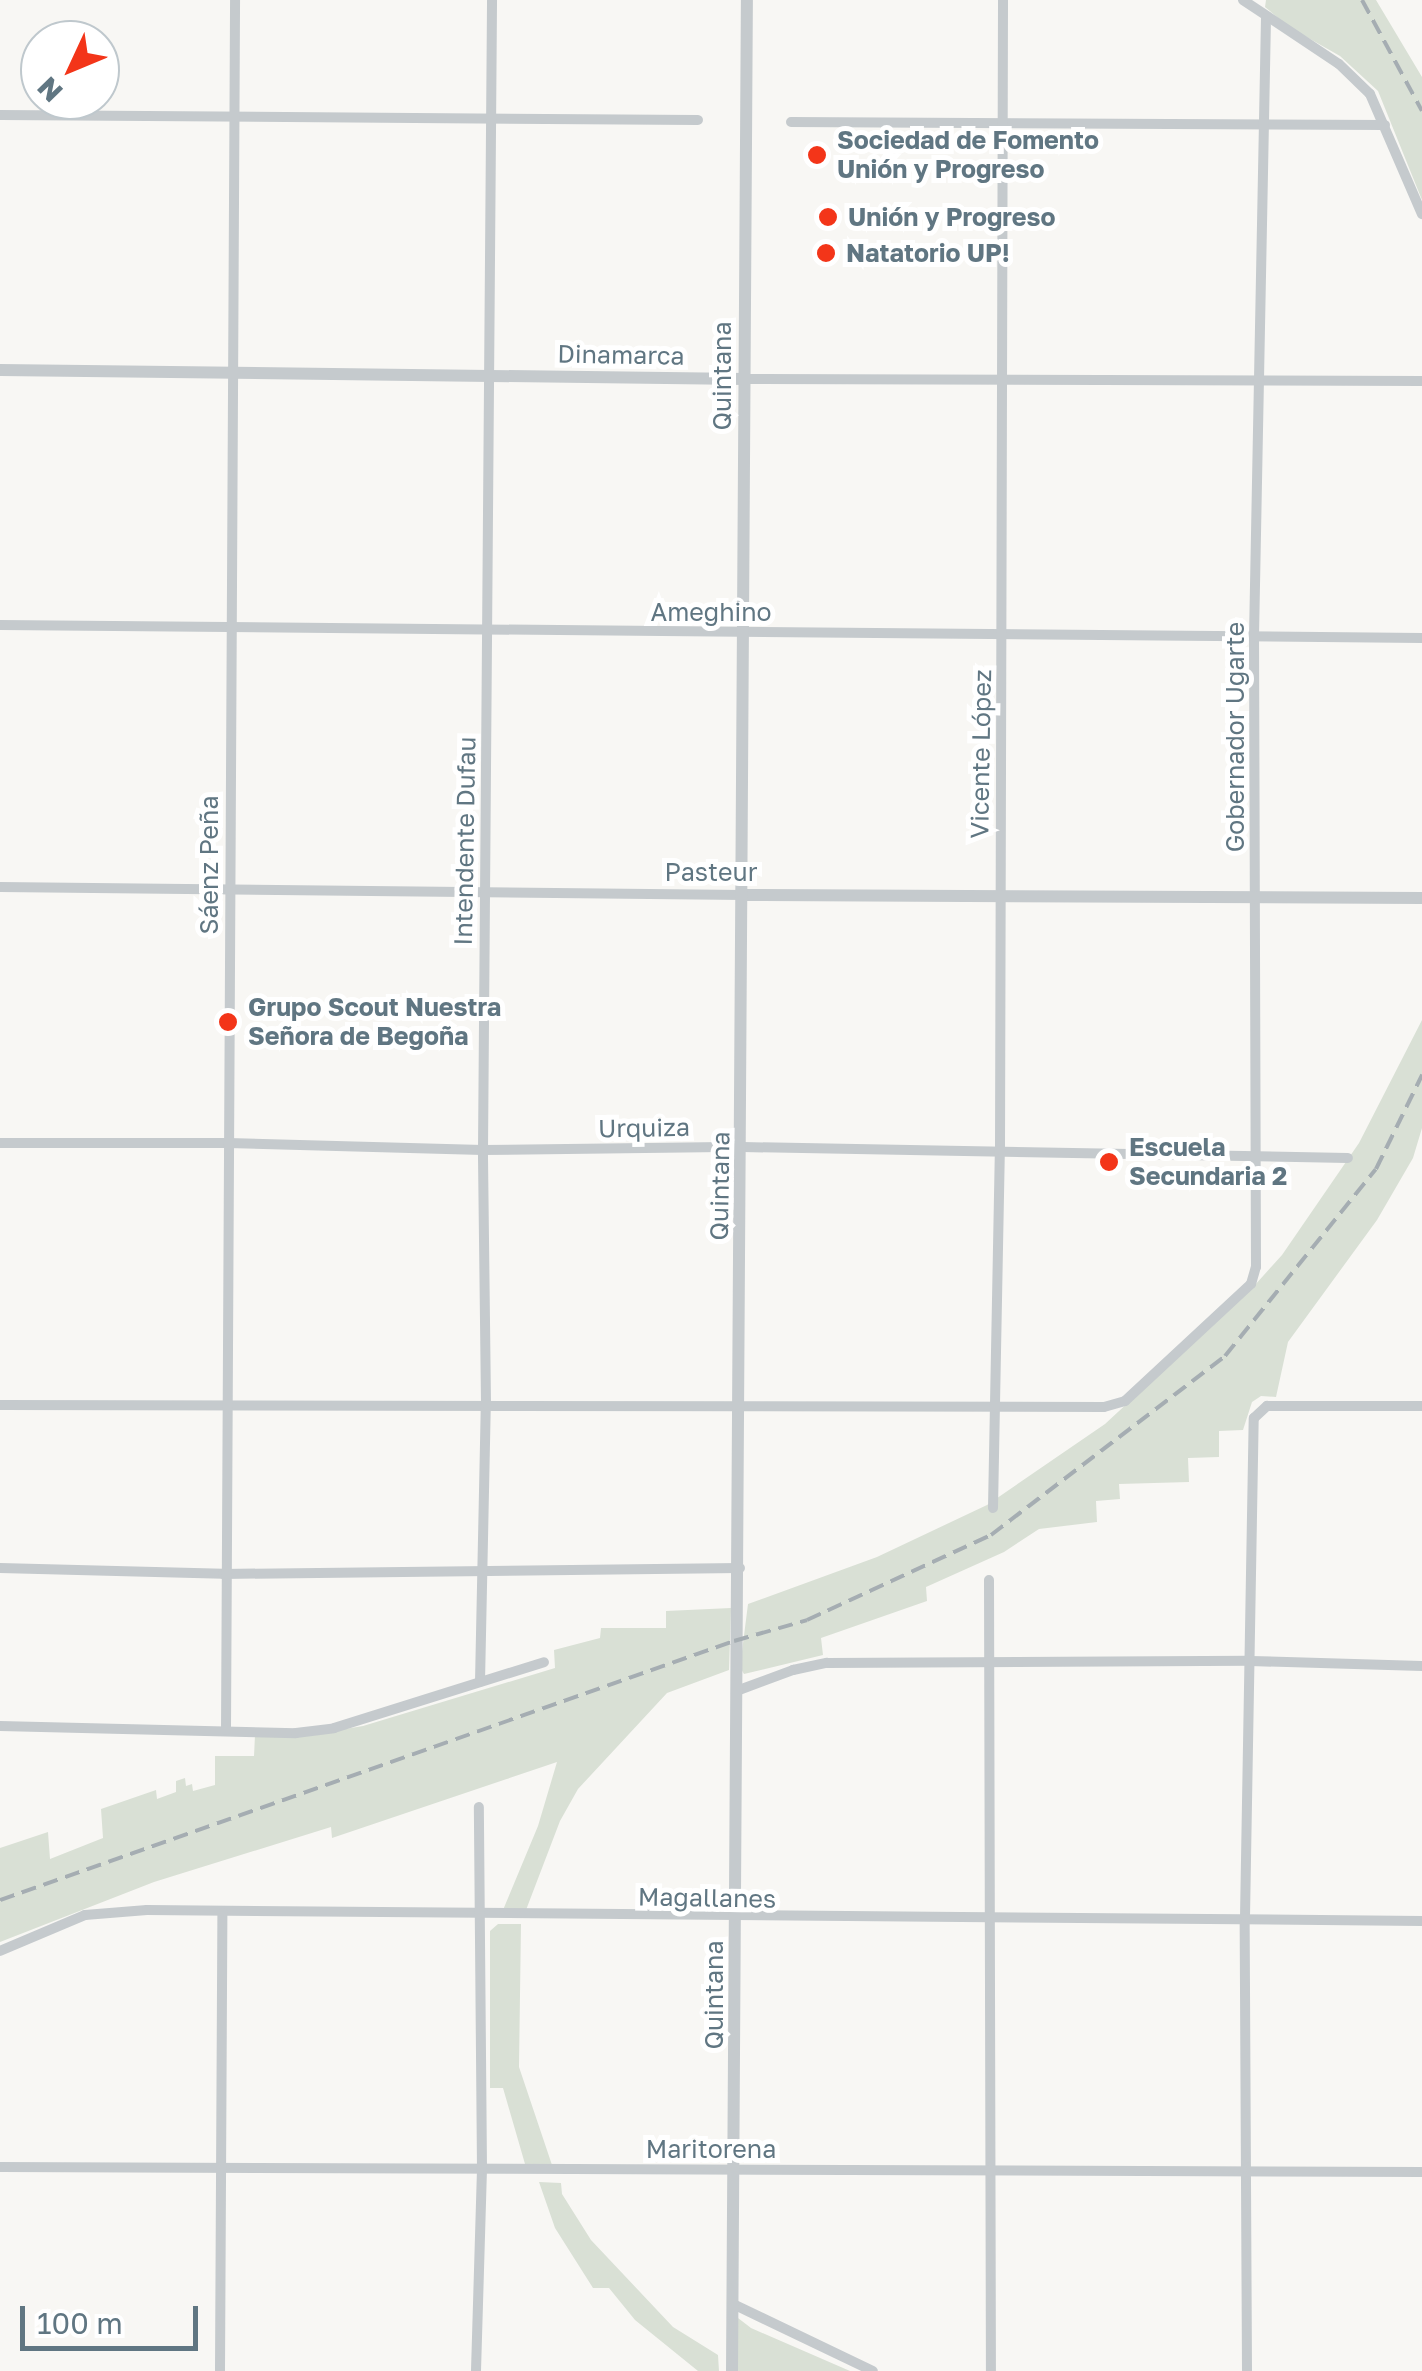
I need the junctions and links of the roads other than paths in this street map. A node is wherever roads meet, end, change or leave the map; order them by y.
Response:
1 (235, 0) edge
2 (492, 0) edge
3 (747, 0) edge
4 (1004, 0) edge
5 (1243, 0) edge
6 (1266, 18) junction
7 (0, 115) edge
8 (234, 116) junction
9 (491, 116) junction
10 (698, 120) dead end
11 (791, 122) dead end
12 (1005, 122) junction
13 (1384, 125) junction
14 (1262, 126) junction
15 (1422, 214) edge
16 (0, 370) edge
17 (232, 373) junction
18 (487, 376) junction
19 (1003, 377) junction
20 (745, 379) junction
21 (1259, 381) junction
22 (1422, 381) edge
23 (0, 625) edge
24 (231, 629) junction
25 (487, 630) junction
26 (743, 633) junction
27 (1002, 634) junction
28 (1254, 637) junction
29 (1422, 638) edge
30 (0, 887) edge
31 (228, 889) junction
32 (484, 892) junction
33 (999, 893) junction
34 (744, 895) junction
35 (1422, 898) edge
36 (1256, 900) junction
37 (0, 1143) edge
38 (228, 1143) junction
39 (743, 1146) junction
40 (483, 1150) junction
41 (1000, 1150) junction
42 (1254, 1158) junction
43 (1348, 1158) dead end
44 (486, 1403) junction
45 (226, 1404) junction
46 (0, 1405) edge
47 (740, 1405) junction
48 (1422, 1406) edge
49 (996, 1407) junction
50 (993, 1508) dead end
51 (0, 1568) edge
52 (740, 1568) junction
53 (484, 1570) junction
54 (224, 1574) junction
55 (989, 1580) dead end
56 (992, 1661) junction
57 (1251, 1661) junction
58 (544, 1662) dead end
59 (1422, 1666) edge
60 (480, 1682) junction
61 (739, 1690) junction
62 (0, 1726) edge
63 (226, 1730) junction
64 (479, 1806) dead end
65 (222, 1913) junction
66 (478, 1915) junction
67 (1245, 1916) junction
68 (738, 1918) junction
69 (988, 1920) junction
70 (1422, 1920) edge
71 (0, 1950) edge
72 (0, 2167) edge
73 (222, 2168) junction
74 (482, 2168) junction
75 (736, 2170) junction
76 (992, 2170) junction
77 (1248, 2172) junction
78 (1422, 2172) edge
79 (733, 2304) junction
80 (220, 2371) edge
81 (476, 2371) edge
82 (732, 2371) edge
83 (873, 2371) edge
84 (991, 2371) edge
85 (1247, 2371) edge

1 - 8 street, Sáenz Peña
2 - 9 street, Intendente Dufau
3 - 20 street, Quintana
4 - 12 street, Vicente López
5 - 6 street
6 - 13 street
6 - 14 street, Gobernador Ugarte
7 - 8 street
8 - 9 street
8 - 17 street, Sáenz Peña
9 - 10 street
9 - 18 street, Intendente Dufau
11 - 12 street
12 - 14 street
12 - 19 street, Vicente López
13 - 14 street
13 - 15 street
14 - 21 street, Gobernador Ugarte
16 - 17 street, Dinamarca
17 - 18 street, Dinamarca
17 - 24 street, Sáenz Peña
18 - 20 street, Dinamarca
18 - 25 street, Intendente Dufau
19 - 20 street, Dinamarca
19 - 21 street, Dinamarca
19 - 27 street, Vicente López
20 - 26 street, Quintana
21 - 22 street, Dinamarca
21 - 28 street, Gobernador Ugarte
23 - 24 street, Ameghino
24 - 25 street, Ameghino
24 - 31 street, Sáenz Peña
25 - 26 street, Ameghino
25 - 32 street, Intendente Dufau
26 - 27 street, Ameghino
26 - 34 street, Quintana
27 - 28 street, Ameghino
27 - 33 street, Vicente López
28 - 29 street, Ameghino
28 - 36 street, Gobernador Ugarte
30 - 31 street, Pasteur
31 - 32 street, Pasteur
31 - 38 street, Sáenz Peña
32 - 34 street, Pasteur
32 - 40 street, Intendente Dufau
33 - 34 street, Pasteur
33 - 36 street, Pasteur
33 - 41 street, Vicente López
34 - 39 street, Quintana
35 - 36 street, Pasteur
36 - 42 street, Gobernador Ugarte
37 - 38 street, Urquiza
38 - 40 street, Urquiza
38 - 45 street, Sáenz Peña
39 - 40 street, Urquiza
39 - 41 street, Urquiza
39 - 47 street, Quintana
40 - 44 street, Intendente Dufau
41 - 42 street, Urquiza
41 - 49 street, Vicente López
42 - 43 street, Urquiza
42 - 49 street, Gobernador Ugarte
44 - 45 street
44 - 47 street
44 - 53 street, Intendente Dufau
45 - 46 street
45 - 54 street, Sáenz Peña
47 - 49 street
47 - 52 street, Quintana
48 - 57 street
49 - 50 street, Vicente López
51 - 54 street
52 - 53 street
52 - 61 street, Quintana
53 - 54 street
53 - 60 street, Intendente Dufau
54 - 63 street, Sáenz Peña
55 - 56 street
56 - 57 street
56 - 61 street
56 - 69 street
57 - 59 street
57 - 67 street
58 - 60 street
60 - 63 street
61 - 68 street, Quintana
62 - 63 street
64 - 66 street
65 - 66 street, Magallanes
65 - 71 street, Magallanes
65 - 73 street
66 - 68 street, Magallanes
66 - 74 street
67 - 69 street, Magallanes
67 - 70 street, Magallanes
67 - 77 street
68 - 69 street, Magallanes
68 - 75 street, Quintana
69 - 76 street
72 - 73 street, Maritorena
73 - 74 street, Maritorena
73 - 80 street
74 - 75 street, Maritorena
74 - 81 street
75 - 76 street, Maritorena
75 - 79 street, Quintana
76 - 77 street, Maritorena
76 - 84 street
77 - 78 street, Maritorena
77 - 85 street
79 - 82 street, Quintana
79 - 83 street

